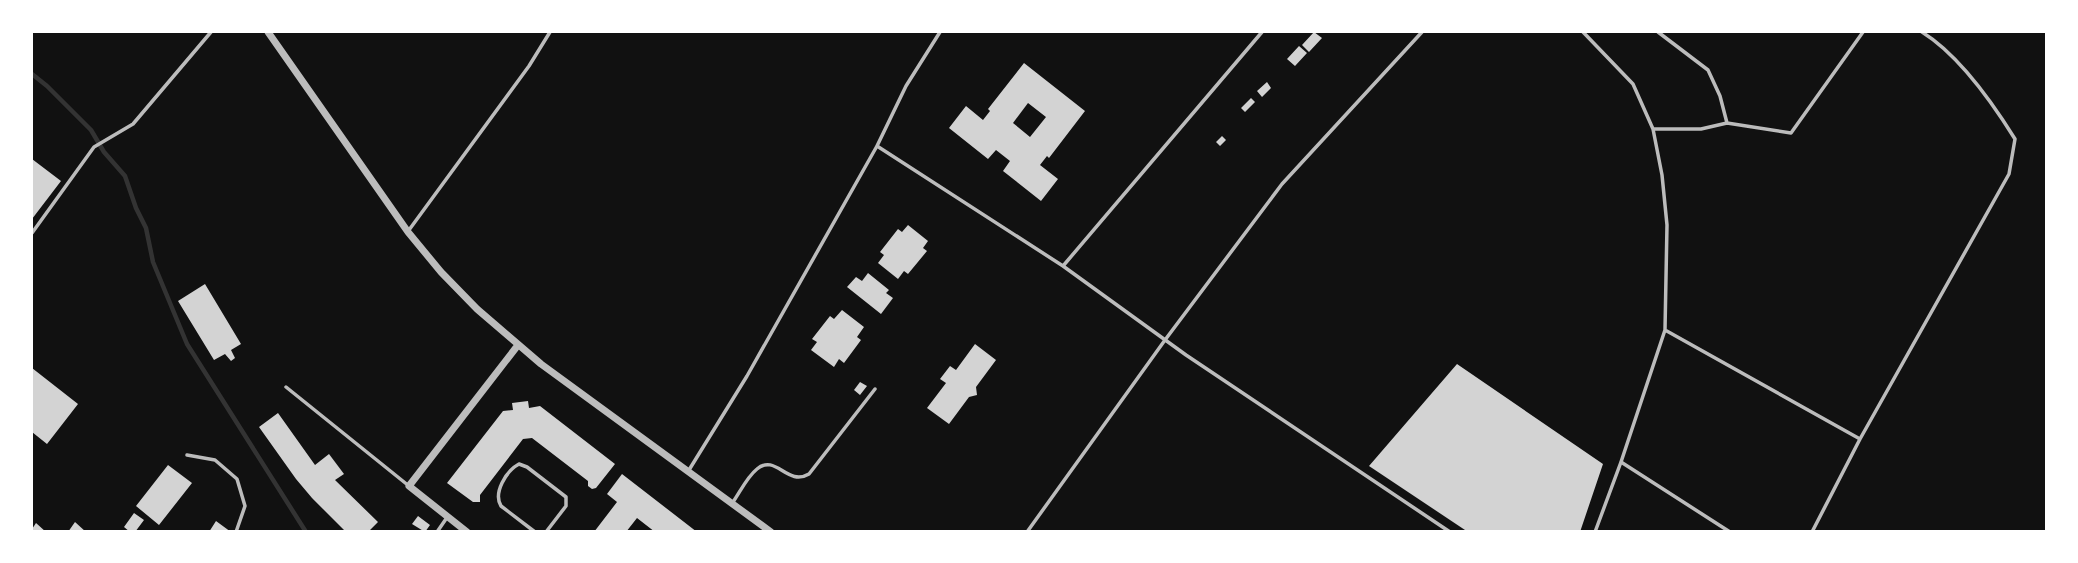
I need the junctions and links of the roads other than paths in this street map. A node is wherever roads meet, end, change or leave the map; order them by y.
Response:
1 (211, 32) edge
2 (268, 32) edge
3 (550, 32) edge
4 (940, 32) edge
5 (1262, 32) edge
6 (1422, 32) edge
7 (1583, 32) edge
8 (1658, 32) edge
9 (1863, 32) edge
10 (1922, 32) edge
11 (1727, 123) junction
12 (1653, 129) junction
13 (877, 146) junction
14 (408, 232) junction
15 (32, 233) edge
16 (1063, 266) junction
17 (1665, 330) junction
18 (1166, 340) junction
19 (518, 345) junction
20 (286, 387) dead end
21 (875, 388) dead end
22 (1860, 439) junction
23 (187, 455) dead end
24 (1621, 462) junction
25 (688, 472) junction
26 (409, 486) junction
27 (732, 504) junction
28 (448, 516) junction
29 (236, 531) edge
30 (437, 531) edge
31 (467, 531) edge
32 (536, 531) edge
33 (546, 531) edge
34 (771, 531) edge
35 (1027, 531) edge
36 (1450, 531) edge
37 (1595, 531) edge
38 (1730, 531) edge
39 (1812, 531) edge

1 - 15 lane
2 - 14 street
3 - 14 lane
4 - 13 lane
5 - 16 lane
6 - 18 lane
7 - 12 lane
8 - 11 lane
9 - 11 lane
10 - 22 lane
11 - 12 lane
12 - 17 lane
13 - 16 lane
13 - 25 lane
14 - 19 street
16 - 18 lane
17 - 22 lane
17 - 24 lane
18 - 35 lane
18 - 36 lane
19 - 25 street
19 - 26 street
20 - 26 lane
21 - 27 lane
22 - 39 lane
23 - 29 lane
24 - 37 lane
24 - 38 lane
25 - 27 street
26 - 28 street
27 - 34 street
28 - 30 lane
28 - 31 street
32 - 33 lane

